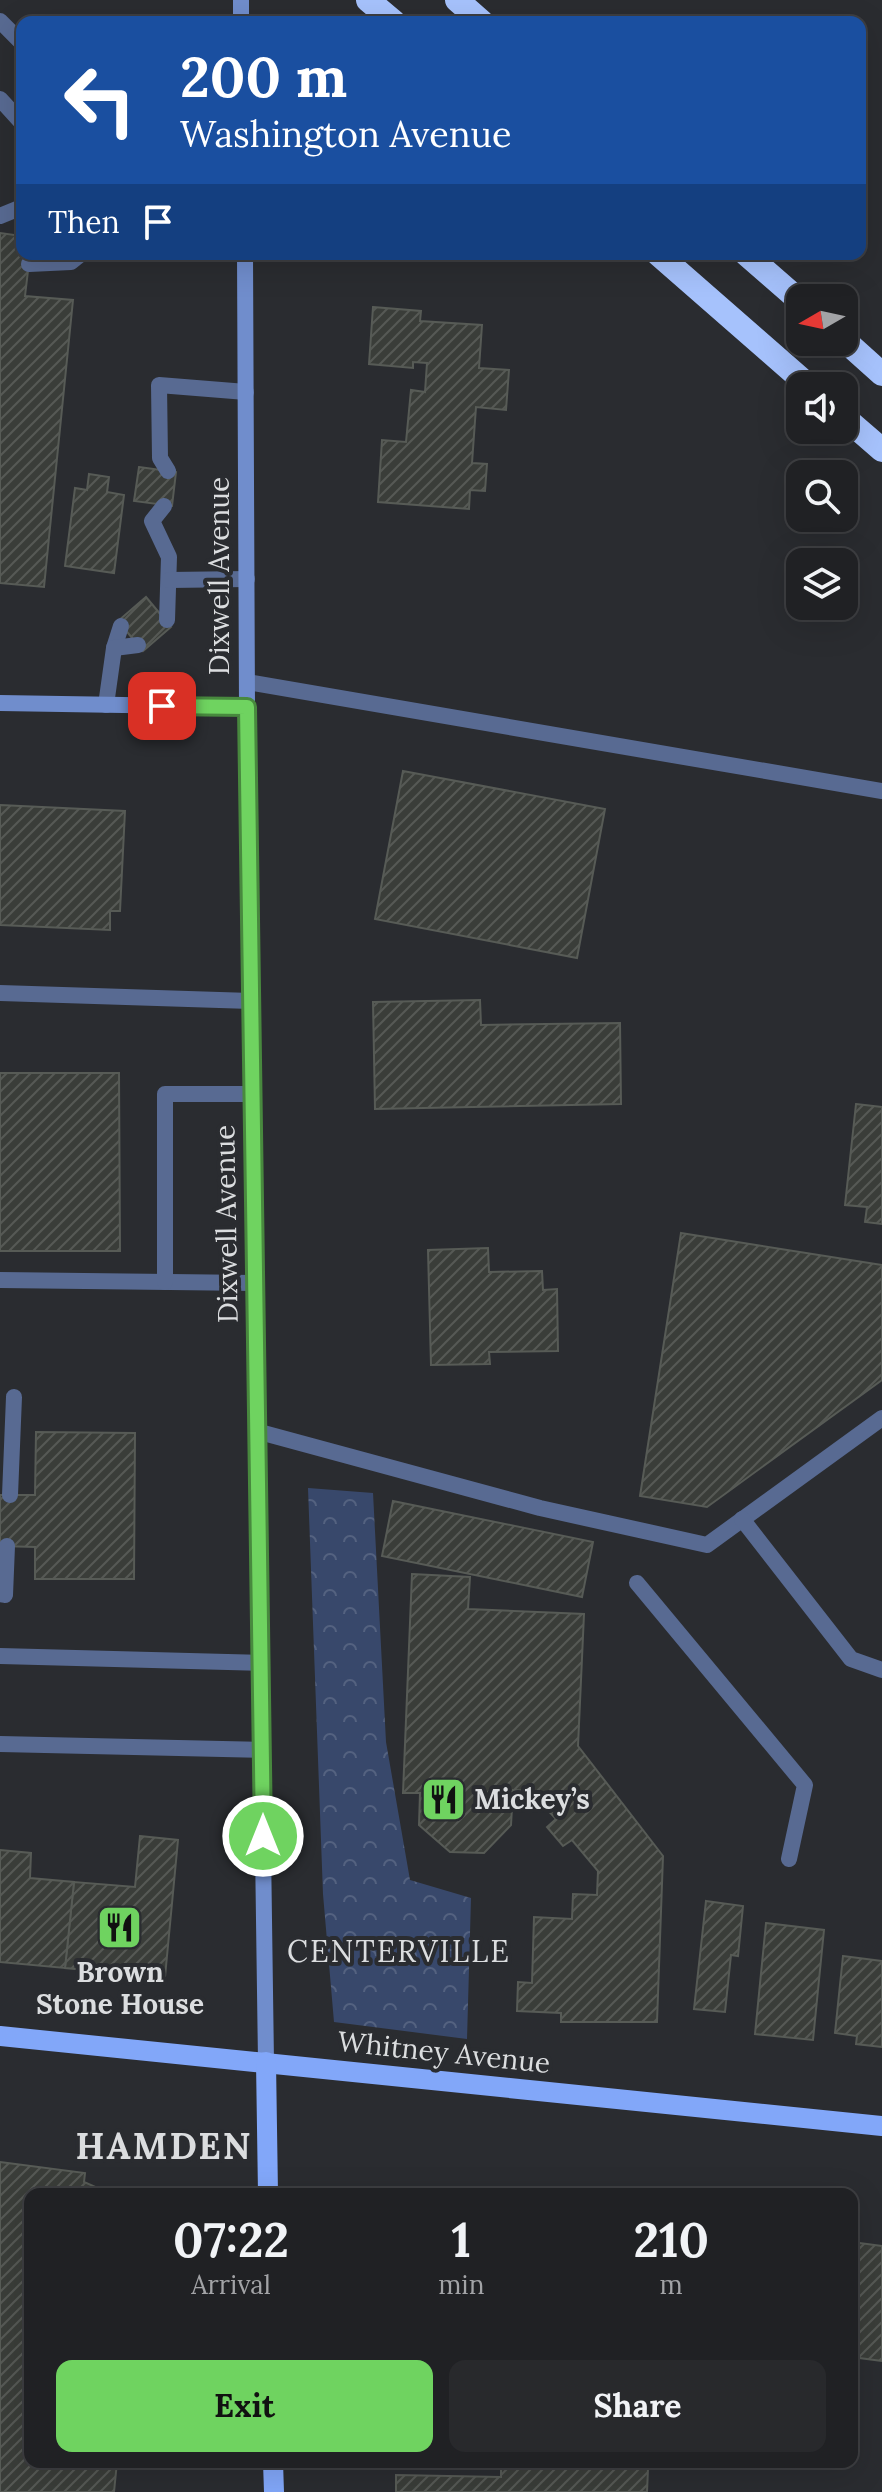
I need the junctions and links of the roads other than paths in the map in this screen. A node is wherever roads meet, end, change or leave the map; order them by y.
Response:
1 (368, 0) edge
2 (457, 0) edge
3 (387, 16) edge
4 (475, 16) edge
5 (0, 21) edge
6 (16, 37) edge
7 (0, 99) edge
8 (16, 116) edge
9 (74, 260) edge
10 (245, 260) edge
11 (665, 260) edge
12 (753, 260) edge
13 (29, 264) dead end
14 (786, 289) edge
15 (858, 353) edge
16 (793, 372) edge
17 (882, 374) edge
18 (246, 392) junction
19 (858, 429) edge
20 (882, 450) edge
21 (159, 466) dead end
22 (146, 503) dead end
23 (164, 506) dead end
24 (152, 521) junction
25 (247, 579) junction
26 (169, 580) junction
27 (169, 598) junction
28 (150, 602) dead end
29 (167, 620) dead end
30 (121, 626) dead end
31 (138, 645) dead end
32 (114, 648) junction
33 (247, 682) junction
34 (0, 703) edge
35 (106, 705) junction
36 (247, 707) junction
37 (882, 791) edge
38 (0, 993) edge
39 (251, 1001) junction
40 (252, 1094) junction
41 (0, 1280) edge
42 (165, 1282) junction
43 (254, 1283) junction
44 (14, 1397) dead end
45 (882, 1418) edge
46 (256, 1431) junction
47 (10, 1495) dead end
48 (742, 1519) junction
49 (7, 1546) dead end
50 (637, 1583) dead end
51 (2, 1594) edge
52 (0, 1656) edge
53 (262, 1663) junction
54 (882, 1670) edge
55 (0, 1744) edge
56 (263, 1750) junction
57 (789, 1859) dead end
58 (0, 2036) edge
59 (266, 2062) junction
60 (882, 2126) edge
61 (268, 2188) edge
62 (273, 2468) edge
63 (274, 2492) edge

1 - 3 highway
2 - 4 highway
5 - 6 lane
7 - 8 lane
9 - 13 lane
10 - 18 main road, Dixwell Avenue
11 - 16 highway
12 - 14 highway
15 - 17 highway
18 - 21 lane
18 - 25 main road, Dixwell Avenue
19 - 20 highway
22 - 24 lane
23 - 24 lane
24 - 26 lane
25 - 26 lane
25 - 33 main road, Dixwell Avenue
26 - 27 lane
27 - 28 lane
27 - 29 lane
30 - 32 lane
31 - 32 lane
32 - 35 lane
33 - 36 main road, Dixwell Avenue
33 - 37 lane
34 - 35 main road
35 - 36 main road
36 - 39 main road, Dixwell Avenue
38 - 39 lane
39 - 40 main road, Dixwell Avenue
40 - 42 lane
40 - 43 main road, Dixwell Avenue
41 - 42 lane
42 - 43 lane
43 - 46 main road, Dixwell Avenue
44 - 47 lane
45 - 48 lane
46 - 48 lane
46 - 53 main road, Dixwell Avenue
48 - 54 lane
49 - 51 lane
50 - 57 lane
52 - 53 lane
53 - 56 main road, Dixwell Avenue
55 - 56 lane
56 - 59 main road, Dixwell Avenue
58 - 59 main road, Whitney Avenue
59 - 60 main road, Whitney Avenue
59 - 61 main road, Dixwell Avenue
62 - 63 main road

